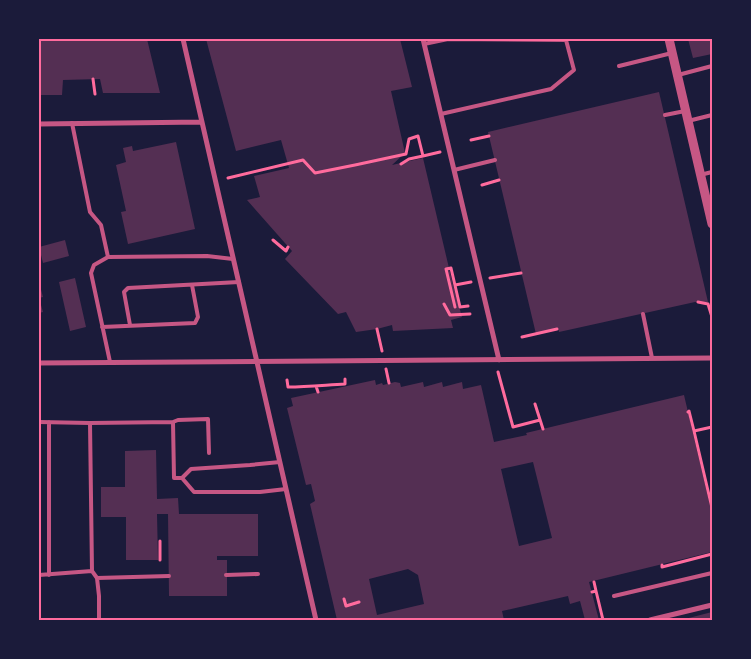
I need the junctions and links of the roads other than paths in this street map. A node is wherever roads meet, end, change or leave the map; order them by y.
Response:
1 (183, 39) edge
2 (669, 39) edge
3 (424, 42) edge
4 (672, 54) junction
5 (618, 66) dead end
6 (712, 66) edge
7 (677, 75) junction
8 (685, 110) junction
9 (440, 114) junction
10 (665, 115) dead end
11 (712, 115) edge
12 (688, 121) junction
13 (202, 122) junction
14 (72, 123) junction
15 (39, 124) edge
16 (495, 160) dead end
17 (454, 170) junction
18 (712, 172) edge
19 (700, 175) junction
20 (712, 224) edge
21 (108, 257) junction
22 (233, 259) junction
23 (239, 282) junction
24 (192, 285) junction
25 (643, 314) dead end
26 (130, 325) junction
27 (102, 327) junction
28 (652, 358) junction
29 (712, 358) edge
30 (499, 360) junction
31 (257, 361) junction
32 (110, 362) junction
33 (39, 363) edge
34 (39, 422) edge
35 (49, 422) junction
36 (173, 422) junction
37 (90, 423) junction
38 (209, 453) dead end
39 (280, 462) junction
40 (182, 478) junction
41 (286, 489) junction
42 (92, 570) junction
43 (712, 573) edge
44 (258, 574) dead end
45 (50, 575) junction
46 (226, 575) dead end
47 (39, 576) edge
48 (169, 576) dead end
49 (97, 578) junction
50 (614, 596) dead end
51 (712, 605) edge
52 (99, 620) edge
53 (316, 620) edge
54 (650, 620) edge

1 - 13 street
2 - 4 street
3 - 9 street
3 - 9 lane
4 - 5 lane
4 - 7 street
6 - 7 lane
7 - 8 street
8 - 10 lane
8 - 12 street
9 - 17 street
11 - 12 lane
12 - 19 street
13 - 14 street
13 - 22 street
14 - 15 street
14 - 21 lane
16 - 17 lane
17 - 30 street
18 - 19 lane
19 - 20 street
21 - 22 lane
21 - 27 lane
22 - 23 street
23 - 24 lane
23 - 31 street
24 - 26 lane
24 - 26 lane
25 - 28 lane
26 - 27 lane
27 - 32 lane
28 - 29 street
28 - 30 street
30 - 31 street
31 - 32 street
31 - 39 street
32 - 33 street
34 - 35 lane
35 - 37 lane
35 - 45 lane
36 - 37 lane
36 - 38 lane
36 - 40 lane
37 - 42 lane
39 - 40 lane
39 - 41 street
40 - 41 lane
41 - 53 street
42 - 45 lane
42 - 49 lane
43 - 50 lane
44 - 46 lane
45 - 47 lane
48 - 49 lane
49 - 52 lane
51 - 54 street

